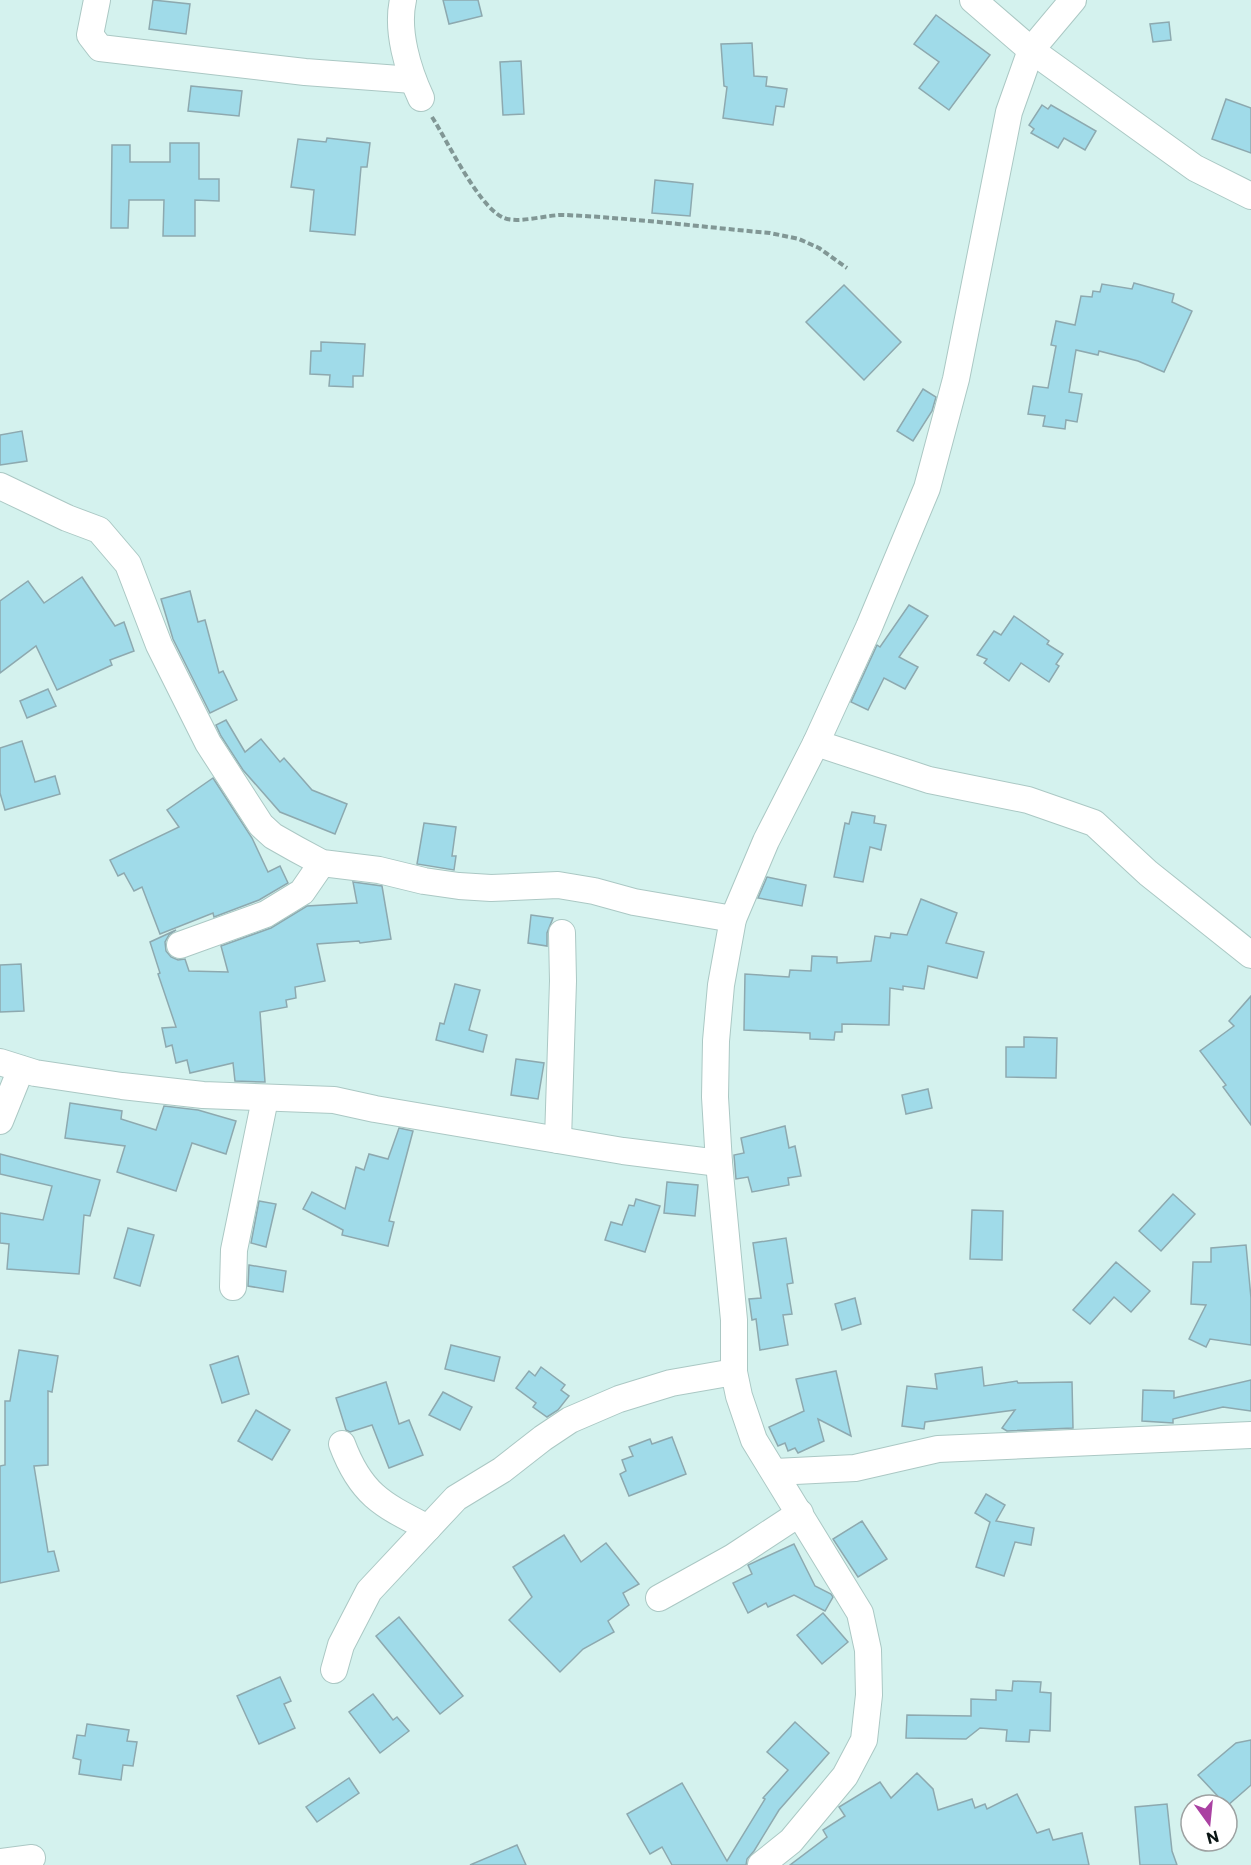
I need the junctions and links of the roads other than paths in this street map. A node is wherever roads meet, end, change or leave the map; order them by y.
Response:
1 (97, 0) edge
2 (403, 0) edge
3 (973, 0) edge
4 (1073, 0) edge
5 (1031, 50) junction
6 (1251, 196) edge
7 (0, 486) edge
8 (816, 743) junction
9 (322, 863) junction
10 (733, 919) junction
11 (562, 933) dead end
12 (180, 945) dead end
13 (1251, 955) edge
14 (10, 1066) edge
15 (265, 1099) junction
16 (0, 1121) edge
17 (558, 1140) junction
18 (719, 1163) junction
19 (233, 1287) dead end
20 (734, 1372) junction
21 (1251, 1434) edge
22 (342, 1444) dead end
23 (775, 1472) junction
24 (800, 1513) junction
25 (428, 1528) junction
26 (659, 1598) dead end
27 (334, 1670) dead end
28 (32, 1858) dead end
29 (0, 1862) edge
30 (761, 1865) edge

1 - 2 street
3 - 5 street
4 - 5 street
5 - 6 street
5 - 8 street
7 - 9 street
8 - 10 street
8 - 13 street
9 - 10 street
9 - 12 street
10 - 18 street
11 - 17 street
14 - 15 street
14 - 16 street
15 - 17 street
15 - 19 street
17 - 18 street
18 - 20 street
20 - 23 street
20 - 25 street
21 - 23 street
22 - 25 street
23 - 24 street
24 - 26 street
24 - 30 street
25 - 27 street
28 - 29 street

